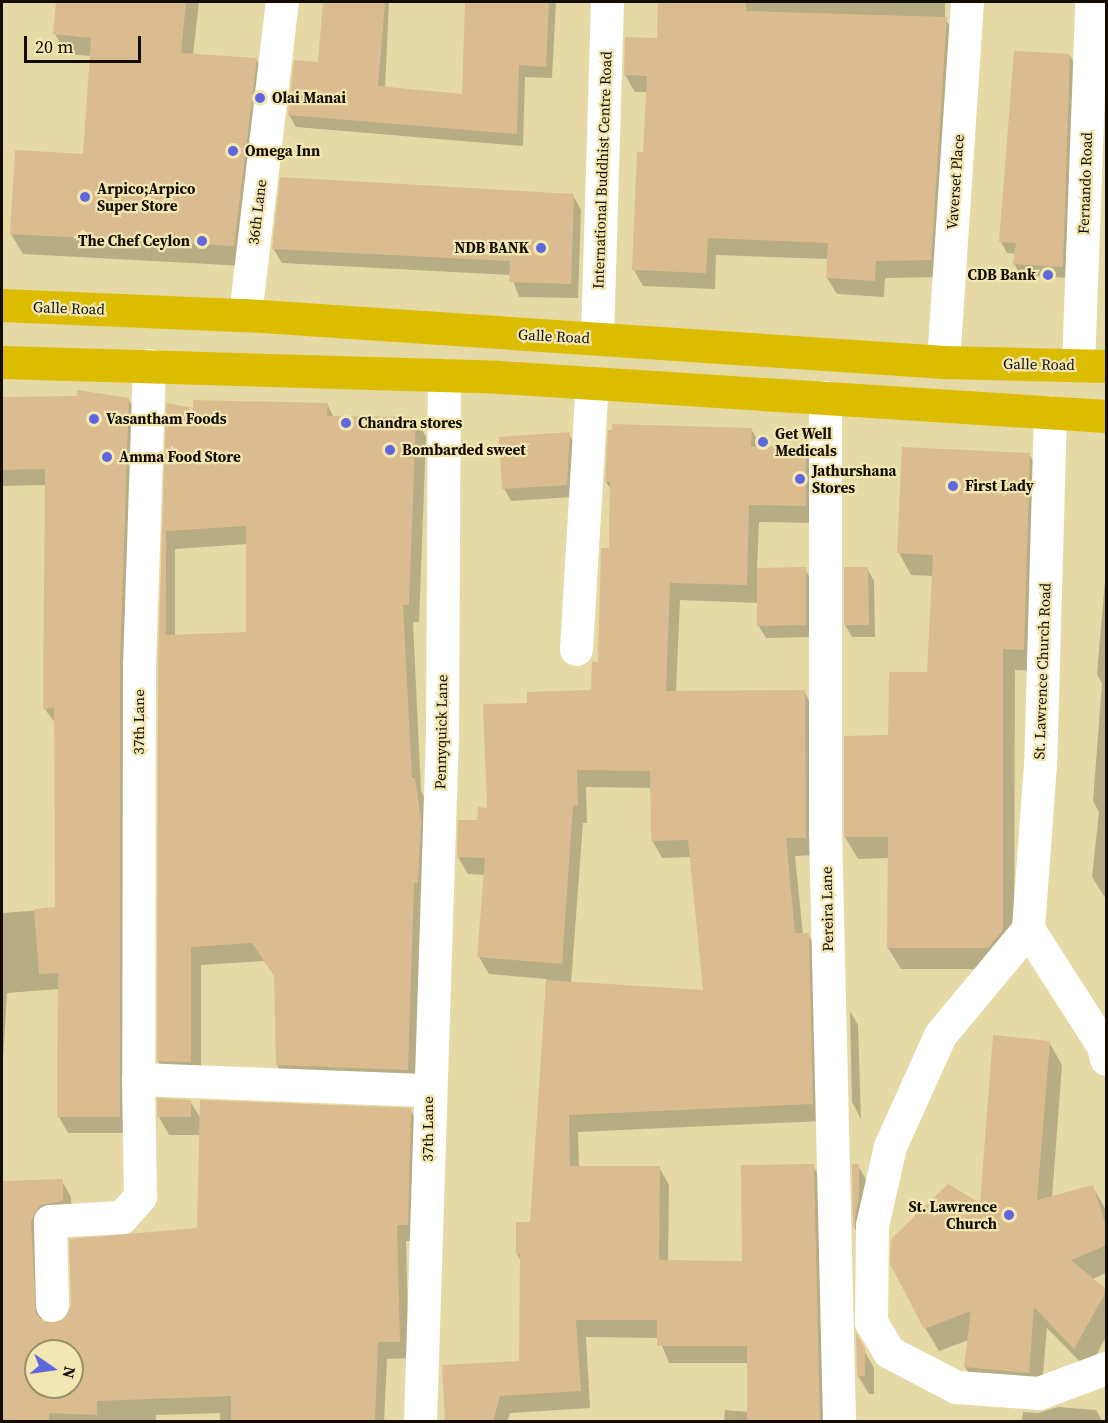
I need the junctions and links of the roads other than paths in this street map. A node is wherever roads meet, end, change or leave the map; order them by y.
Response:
1 (282, 2) edge
2 (607, 2) edge
3 (967, 2) edge
4 (1091, 2) edge
5 (2, 306) edge
6 (245, 315) junction
7 (597, 338) junction
8 (2, 362) edge
9 (944, 362) junction
10 (149, 365) junction
11 (1092, 366) edge
12 (444, 375) junction
13 (592, 383) junction
14 (825, 397) junction
15 (1050, 412) junction
16 (1107, 416) edge
17 (576, 650) dead end
18 (1028, 929) junction
19 (1107, 1059) edge
20 (138, 1079) junction
21 (430, 1090) junction
22 (52, 1305) dead end
23 (1107, 1368) edge
24 (420, 1422) edge
25 (839, 1422) edge

1 - 6 street, 36th Lane
2 - 7 street, International Buddhist Centre Road
3 - 9 street, Vaverset Place
4 - 11 street, Fernando Road
5 - 6 highway, Galle Road
6 - 7 highway, Galle Road
7 - 9 highway, Galle Road
8 - 10 highway
9 - 11 highway, Galle Road
10 - 12 highway
10 - 20 street, 37th Lane
12 - 13 highway
12 - 21 street, Pennyquick Lane
13 - 14 highway
13 - 17 street
14 - 15 highway
14 - 25 street, Pereira Lane
15 - 16 highway
15 - 18 street, St. Lawrence Church Road
18 - 19 street
18 - 23 street
20 - 21 street, 37th Lane
20 - 22 street, 37th Lane
21 - 24 street, 37th Lane

